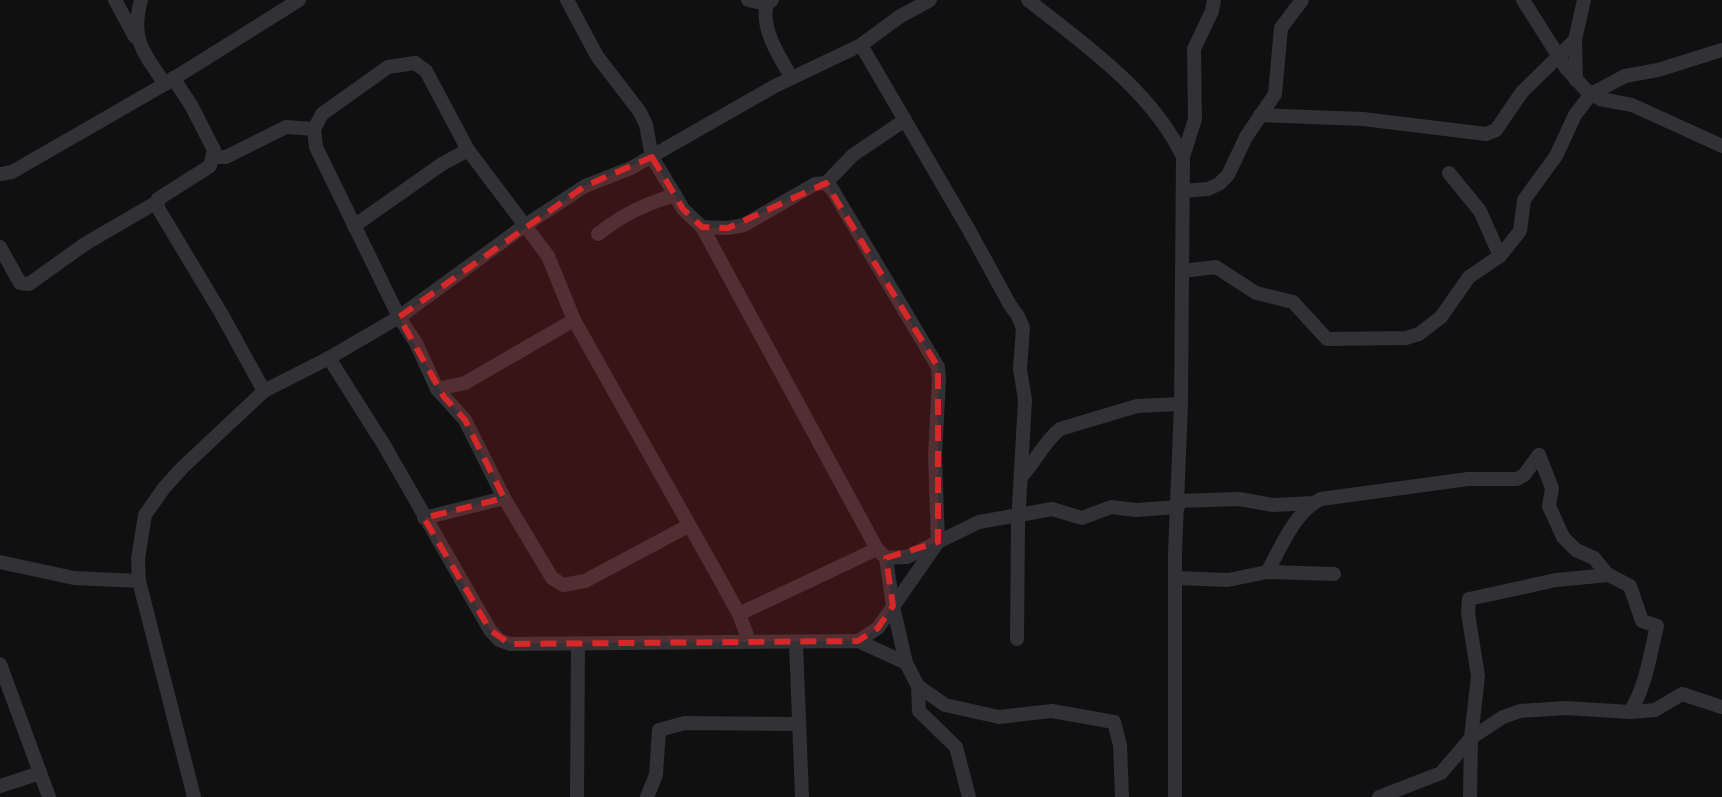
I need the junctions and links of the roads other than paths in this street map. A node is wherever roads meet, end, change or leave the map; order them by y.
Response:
1 (115, 0) edge
2 (141, 0) edge
3 (299, 0) edge
4 (567, 0) edge
5 (748, 0) edge
6 (930, 0) edge
7 (1028, 0) edge
8 (1214, 0) edge
9 (1302, 0) edge
10 (1523, 0) edge
11 (1584, 0) edge
12 (769, 2) edge
13 (1575, 40) junction
14 (861, 45) junction
15 (140, 48) junction
16 (1722, 50) edge
17 (1559, 58) junction
18 (792, 78) junction
19 (169, 81) junction
20 (1576, 81) junction
21 (1591, 94) junction
22 (1260, 115) junction
23 (905, 120) junction
24 (314, 129) junction
25 (1722, 146) edge
26 (468, 150) junction
27 (214, 157) junction
28 (652, 157) junction
29 (1183, 157) junction
30 (1449, 173) dead end
31 (0, 174) edge
32 (826, 183) junction
33 (1183, 191) junction
34 (675, 195) junction
35 (157, 202) junction
36 (354, 226) junction
37 (524, 226) junction
38 (702, 227) junction
39 (598, 234) dead end
40 (0, 247) edge
41 (1500, 256) junction
42 (1182, 271) junction
43 (399, 317) junction
44 (574, 320) junction
45 (329, 358) junction
46 (437, 389) junction
47 (264, 391) junction
48 (1181, 404) junction
49 (1023, 475) junction
50 (504, 498) junction
51 (1314, 503) junction
52 (1178, 504) junction
53 (1019, 515) junction
54 (424, 518) junction
55 (688, 526) junction
56 (938, 542) junction
57 (882, 553) junction
58 (0, 562) edge
59 (1267, 572) junction
60 (1334, 574) dead end
61 (1609, 575) junction
62 (1176, 578) junction
63 (139, 581) junction
64 (893, 606) junction
65 (739, 614) junction
66 (1017, 639) dead end
67 (749, 641) junction
68 (858, 641) junction
69 (796, 643) junction
70 (578, 644) junction
71 (906, 663) junction
72 (0, 664) edge
73 (918, 686) junction
74 (1722, 707) edge
75 (1630, 712) junction
76 (799, 724) junction
77 (1471, 738) junction
78 (40, 773) junction
79 (0, 786) edge
80 (49, 797) edge
81 (194, 797) edge
82 (577, 797) edge
83 (647, 797) edge
84 (802, 797) edge
85 (969, 797) edge
86 (1122, 797) edge
87 (1175, 797) edge
88 (1379, 797) edge
89 (1470, 797) edge

1 - 15 street
2 - 15 street
3 - 19 street
4 - 28 street
5 - 12 street
6 - 14 street
7 - 29 street
8 - 29 street
9 - 22 street
10 - 17 street
11 - 13 street
12 - 18 street
13 - 17 street
13 - 20 street
14 - 18 street
14 - 23 street
15 - 19 street
16 - 21 street
17 - 20 street
17 - 22 street
18 - 28 street
19 - 27 street
19 - 31 street
20 - 21 street
21 - 25 street
21 - 41 street
22 - 33 street
23 - 32 street
23 - 49 street
24 - 26 street
24 - 27 street
24 - 36 street
26 - 36 street
26 - 37 street
27 - 35 street
28 - 34 street
28 - 37 street
29 - 33 street
30 - 41 street
32 - 38 street
32 - 56 street
33 - 42 street
34 - 38 street
34 - 39 street
35 - 40 street
35 - 47 street
36 - 43 street
37 - 43 street
37 - 44 street
38 - 57 street
41 - 42 street
42 - 48 street
43 - 45 street
43 - 46 street
44 - 46 street
44 - 55 street
45 - 47 street
45 - 54 street
46 - 50 street
47 - 63 street
48 - 49 street
48 - 52 street
49 - 53 street
50 - 54 street
50 - 55 street
51 - 52 street
51 - 59 street
51 - 61 street
52 - 53 street
52 - 62 street
53 - 56 street
53 - 66 street
54 - 70 street
55 - 65 street
56 - 57 street
56 - 64 street
57 - 64 street
57 - 65 street
58 - 63 street
59 - 60 street
59 - 62 street
61 - 75 street
61 - 77 street
62 - 87 street
63 - 81 street
64 - 68 street
64 - 71 street
65 - 67 street
67 - 69 street
67 - 70 street
68 - 69 street
68 - 71 street
69 - 76 street
70 - 82 street
71 - 73 street
72 - 78 street
73 - 85 street
73 - 86 street
74 - 75 street
75 - 77 street
76 - 83 street
76 - 84 street
77 - 88 street
77 - 89 street
78 - 79 street
78 - 80 street

